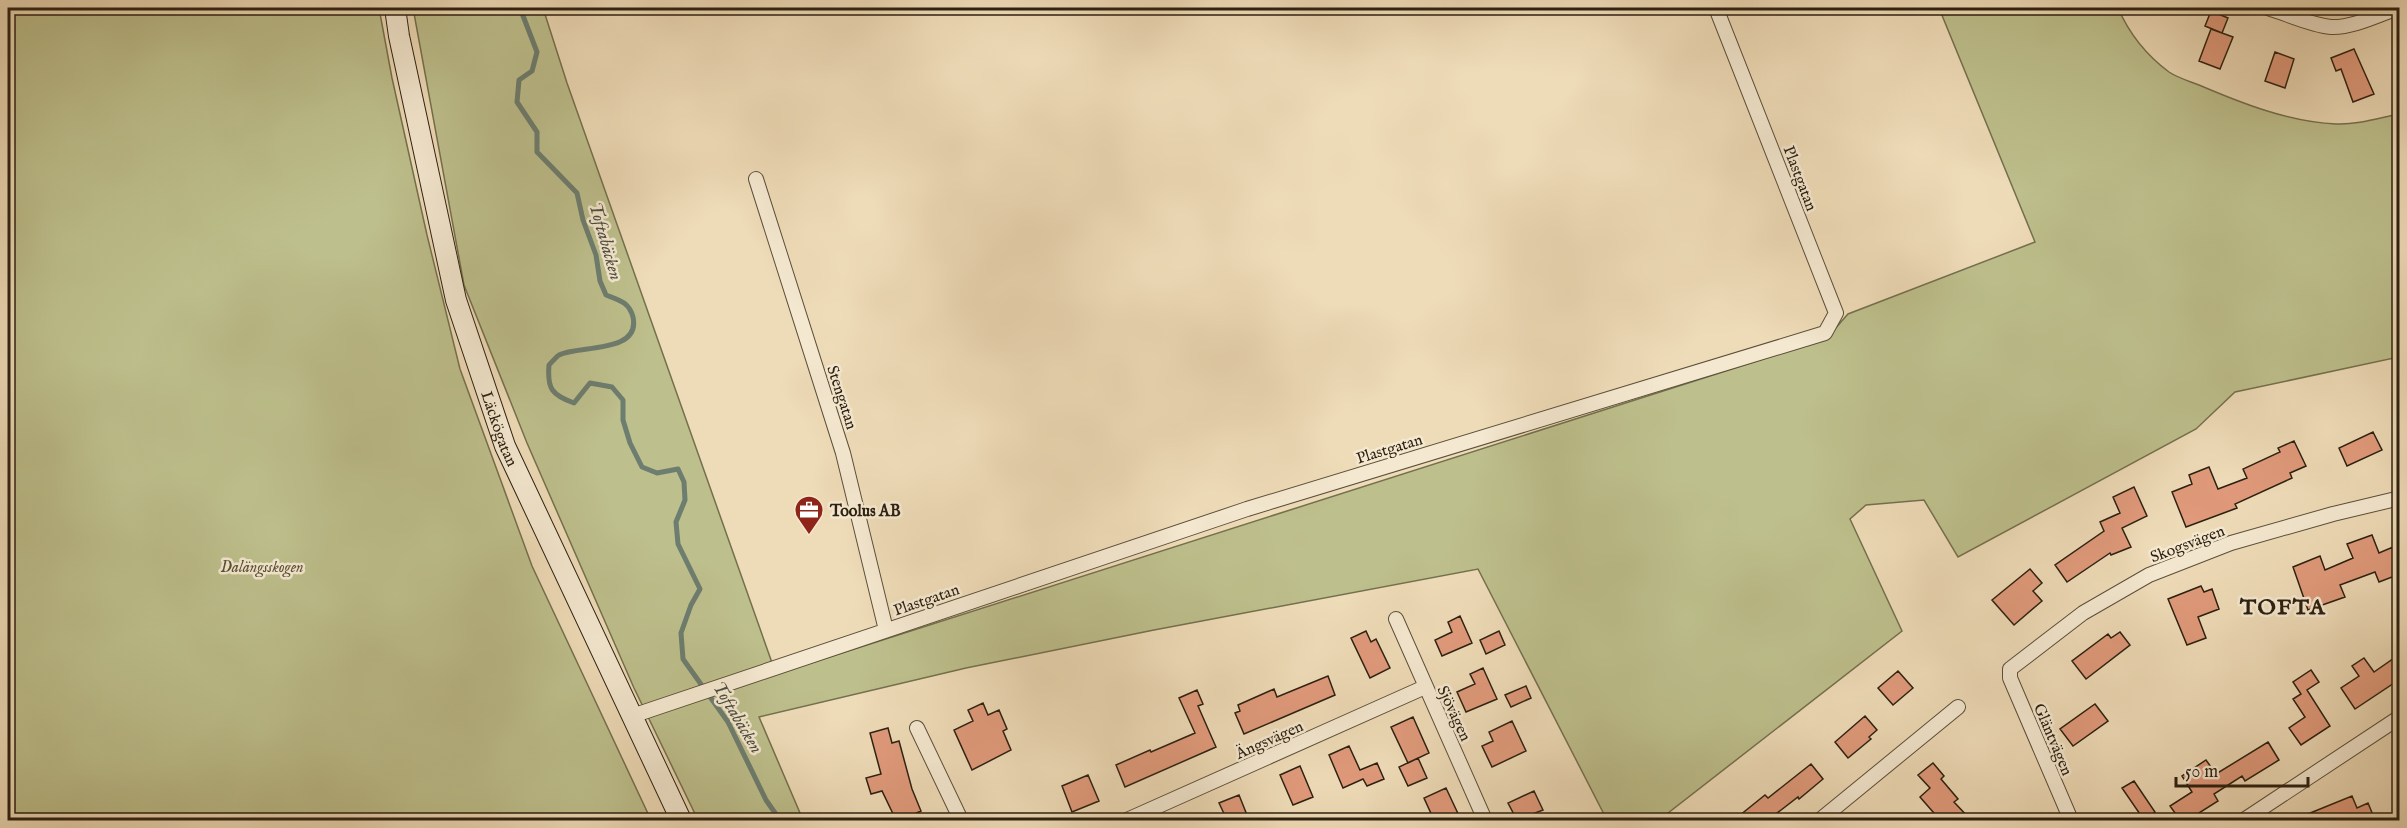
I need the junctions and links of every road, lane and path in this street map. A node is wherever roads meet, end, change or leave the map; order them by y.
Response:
1 (395, 8) edge
2 (1716, 8) edge
3 (2268, 8) edge
4 (2398, 8) edge
5 (756, 179) dead end
6 (2400, 498) edge
7 (1396, 620) dead end
8 (886, 630) junction
9 (2010, 669) joint
10 (1425, 687) junction
11 (1958, 707) dead end
12 (632, 716) junction
13 (2400, 717) edge
14 (917, 728) dead end
15 (681, 820) edge
16 (961, 820) edge
17 (1127, 820) edge
18 (1485, 820) edge
19 (1821, 820) edge
20 (2071, 820) edge
21 (2244, 820) edge

1 - 12 main road, Läckögatan
2 - 8 street, Plastgatan
3 - 4 street
5 - 8 street, Stengatan
6 - 9 street, Skogsvägen
7 - 10 street, Sjövägen
8 - 12 street, Plastgatan
9 - 20 street, Gläntvägen
10 - 17 street, Ängsvägen
10 - 18 street, Sjövägen
11 - 19 street
12 - 15 main road, Läckögatan
13 - 21 street
14 - 16 street

